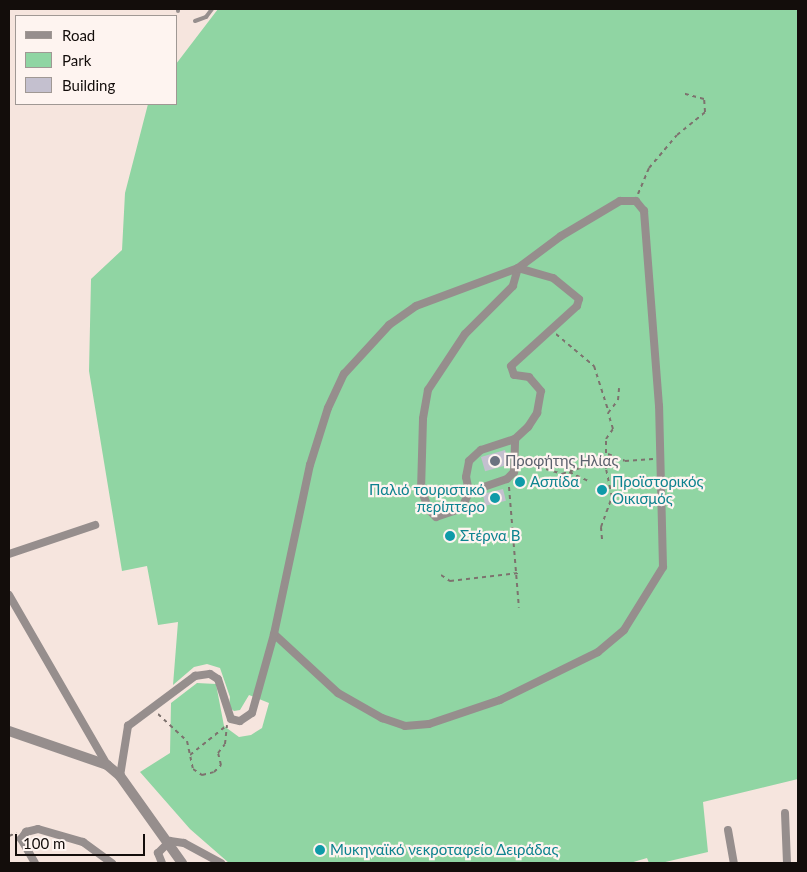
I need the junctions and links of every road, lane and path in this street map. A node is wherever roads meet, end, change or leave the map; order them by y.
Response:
1 (212, 9) edge
2 (195, 21) dead end
3 (682, 93) dead end
4 (636, 201) junction
5 (518, 268) junction
6 (551, 328) junction
7 (619, 388) dead end
8 (608, 410) junction
9 (515, 439) junction
10 (608, 454) junction
11 (661, 459) junction
12 (516, 462) junction
13 (569, 472) junction
14 (506, 479) junction
15 (588, 481) dead end
16 (469, 492) junction
17 (95, 525) dead end
18 (602, 540) dead end
19 (9, 554) edge
20 (519, 573) junction
21 (442, 574) dead end
22 (9, 595) edge
23 (519, 608) dead end
24 (274, 634) junction
25 (150, 709) junction
26 (229, 722) junction
27 (9, 731) edge
28 (189, 756) junction
29 (107, 765) junction
30 (120, 776) junction
31 (785, 813) dead end
32 (728, 830) dead end
33 (167, 843) junction
34 (35, 863) edge
35 (112, 863) edge
36 (162, 863) edge
37 (182, 863) edge
38 (221, 863) edge
39 (734, 863) edge
40 (787, 863) edge

1 - 2 lane
3 - 4 path
4 - 5 street
4 - 11 street
5 - 6 street
5 - 16 street
5 - 24 street
6 - 8 path
6 - 9 street
7 - 8 path
8 - 10 path
9 - 12 street
9 - 16 street
10 - 11 path
10 - 13 path
10 - 18 path
11 - 24 street
12 - 13 path
12 - 14 street
13 - 15 path
14 - 16 street
14 - 20 path
17 - 19 street
20 - 21 path
20 - 23 path
22 - 29 street
24 - 26 street
25 - 26 street
25 - 28 path
25 - 30 street
26 - 28 path
26 - 28 path
27 - 29 street
29 - 30 street
30 - 33 street
31 - 40 street
32 - 39 street
33 - 36 street
33 - 37 street
33 - 38 street
34 - 35 street

